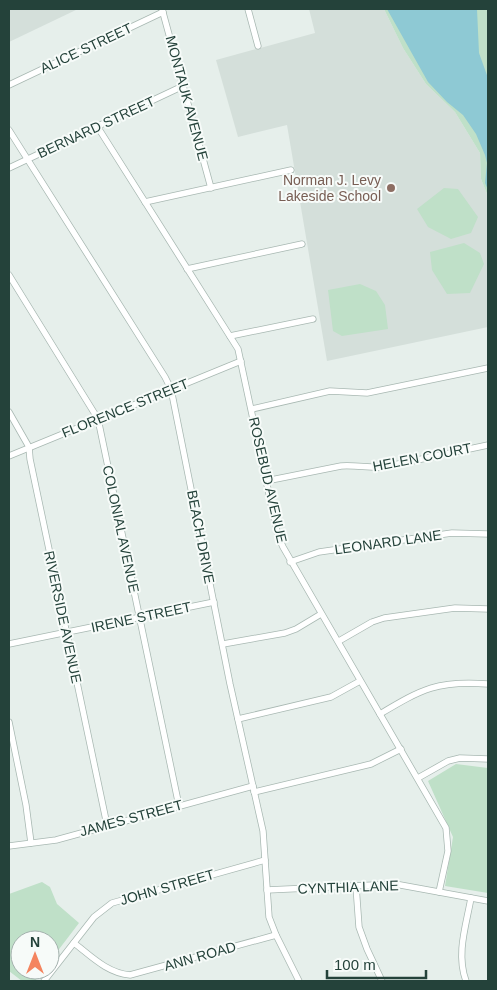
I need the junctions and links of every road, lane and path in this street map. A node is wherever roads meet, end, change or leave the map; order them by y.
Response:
1 (248, 9) edge
2 (163, 10) edge
3 (258, 46) dead end
4 (9, 85) edge
5 (183, 86) junction
6 (97, 126) junction
7 (9, 130) edge
8 (27, 159) junction
9 (9, 168) edge
10 (291, 170) dead end
11 (211, 188) junction
12 (145, 202) junction
13 (302, 244) dead end
14 (187, 269) junction
15 (9, 275) edge
16 (313, 318) dead end
17 (230, 336) junction
18 (242, 360) junction
19 (488, 368) edge
20 (171, 389) junction
21 (252, 409) junction
22 (9, 412) edge
23 (98, 419) junction
24 (488, 445) edge
25 (29, 447) junction
26 (9, 456) edge
27 (266, 481) junction
28 (488, 534) edge
29 (290, 562) junction
30 (214, 602) junction
31 (488, 609) edge
32 (321, 614) junction
33 (140, 617) junction
34 (66, 632) junction
35 (338, 641) junction
36 (9, 644) edge
37 (223, 644) junction
38 (360, 681) junction
39 (488, 684) edge
40 (380, 714) junction
41 (238, 719) junction
42 (9, 722) edge
43 (401, 749) junction
44 (488, 759) edge
45 (418, 778) junction
46 (254, 789) junction
47 (179, 806) junction
48 (107, 825) junction
49 (31, 843) junction
50 (9, 846) edge
51 (264, 860) junction
52 (356, 886) junction
53 (267, 890) junction
54 (439, 892) junction
55 (471, 898) junction
56 (488, 901) edge
57 (276, 935) junction
58 (74, 943) junction
59 (44, 981) edge
60 (299, 981) edge
61 (382, 981) edge
62 (466, 981) edge

1 - 3 street
2 - 4 street, ALICE STREET
2 - 5 street, MONTAUK AVENUE
5 - 6 street, BERNARD STREET
5 - 11 street, MONTAUK AVENUE
6 - 8 street, BERNARD STREET
6 - 12 street, ROSEBUD AVENUE
7 - 8 street, BEACH DRIVE
8 - 9 street, BERNARD STREET
8 - 20 street, BEACH DRIVE
10 - 11 street
11 - 12 street
12 - 14 street, ROSEBUD AVENUE
13 - 14 street
14 - 17 street, ROSEBUD AVENUE
15 - 23 street, COLONIAL AVENUE
16 - 17 street
17 - 18 street, ROSEBUD AVENUE
18 - 20 street, FLORENCE STREET
18 - 21 street, ROSEBUD AVENUE
19 - 21 street
20 - 23 street, FLORENCE STREET
20 - 30 street, BEACH DRIVE
21 - 27 street, ROSEBUD AVENUE
22 - 25 street, RIVERSIDE AVENUE
23 - 25 street, FLORENCE STREET
23 - 33 street, COLONIAL AVENUE
24 - 27 street, HELEN COURT
25 - 26 street, FLORENCE STREET
25 - 34 street, RIVERSIDE AVENUE
27 - 29 street, ROSEBUD AVENUE
28 - 29 street, LEONARD LANE
29 - 32 street, ROSEBUD AVENUE
30 - 33 street, IRENE STREET
30 - 37 street, BEACH DRIVE
31 - 35 street
32 - 35 street, ROSEBUD AVENUE
32 - 37 street
33 - 34 street, IRENE STREET
33 - 47 street, COLONIAL AVENUE
34 - 36 street, IRENE STREET
34 - 48 street, RIVERSIDE AVENUE
35 - 38 street, ROSEBUD AVENUE
37 - 41 street, BEACH DRIVE
38 - 40 street, ROSEBUD AVENUE
38 - 41 street
39 - 40 street
40 - 43 street, ROSEBUD AVENUE
41 - 46 street, BEACH DRIVE
42 - 49 street
43 - 45 street, ROSEBUD AVENUE
43 - 46 street, JAMES STREET
44 - 45 street
45 - 54 street, ROSEBUD AVENUE
46 - 47 street, JAMES STREET
46 - 51 street, BEACH DRIVE
47 - 48 street, JAMES STREET
48 - 49 street, JAMES STREET
49 - 50 street, JAMES STREET
51 - 53 street, BEACH DRIVE
51 - 58 street, JOHN STREET
52 - 53 street, CYNTHIA LANE
52 - 54 street, CYNTHIA LANE
52 - 61 street
53 - 57 street, BEACH DRIVE
54 - 55 street, CYNTHIA LANE
55 - 56 street, CYNTHIA LANE
55 - 62 street
57 - 58 street, ANN ROAD
57 - 60 street, BEACH DRIVE
58 - 59 street, JOHN STREET

